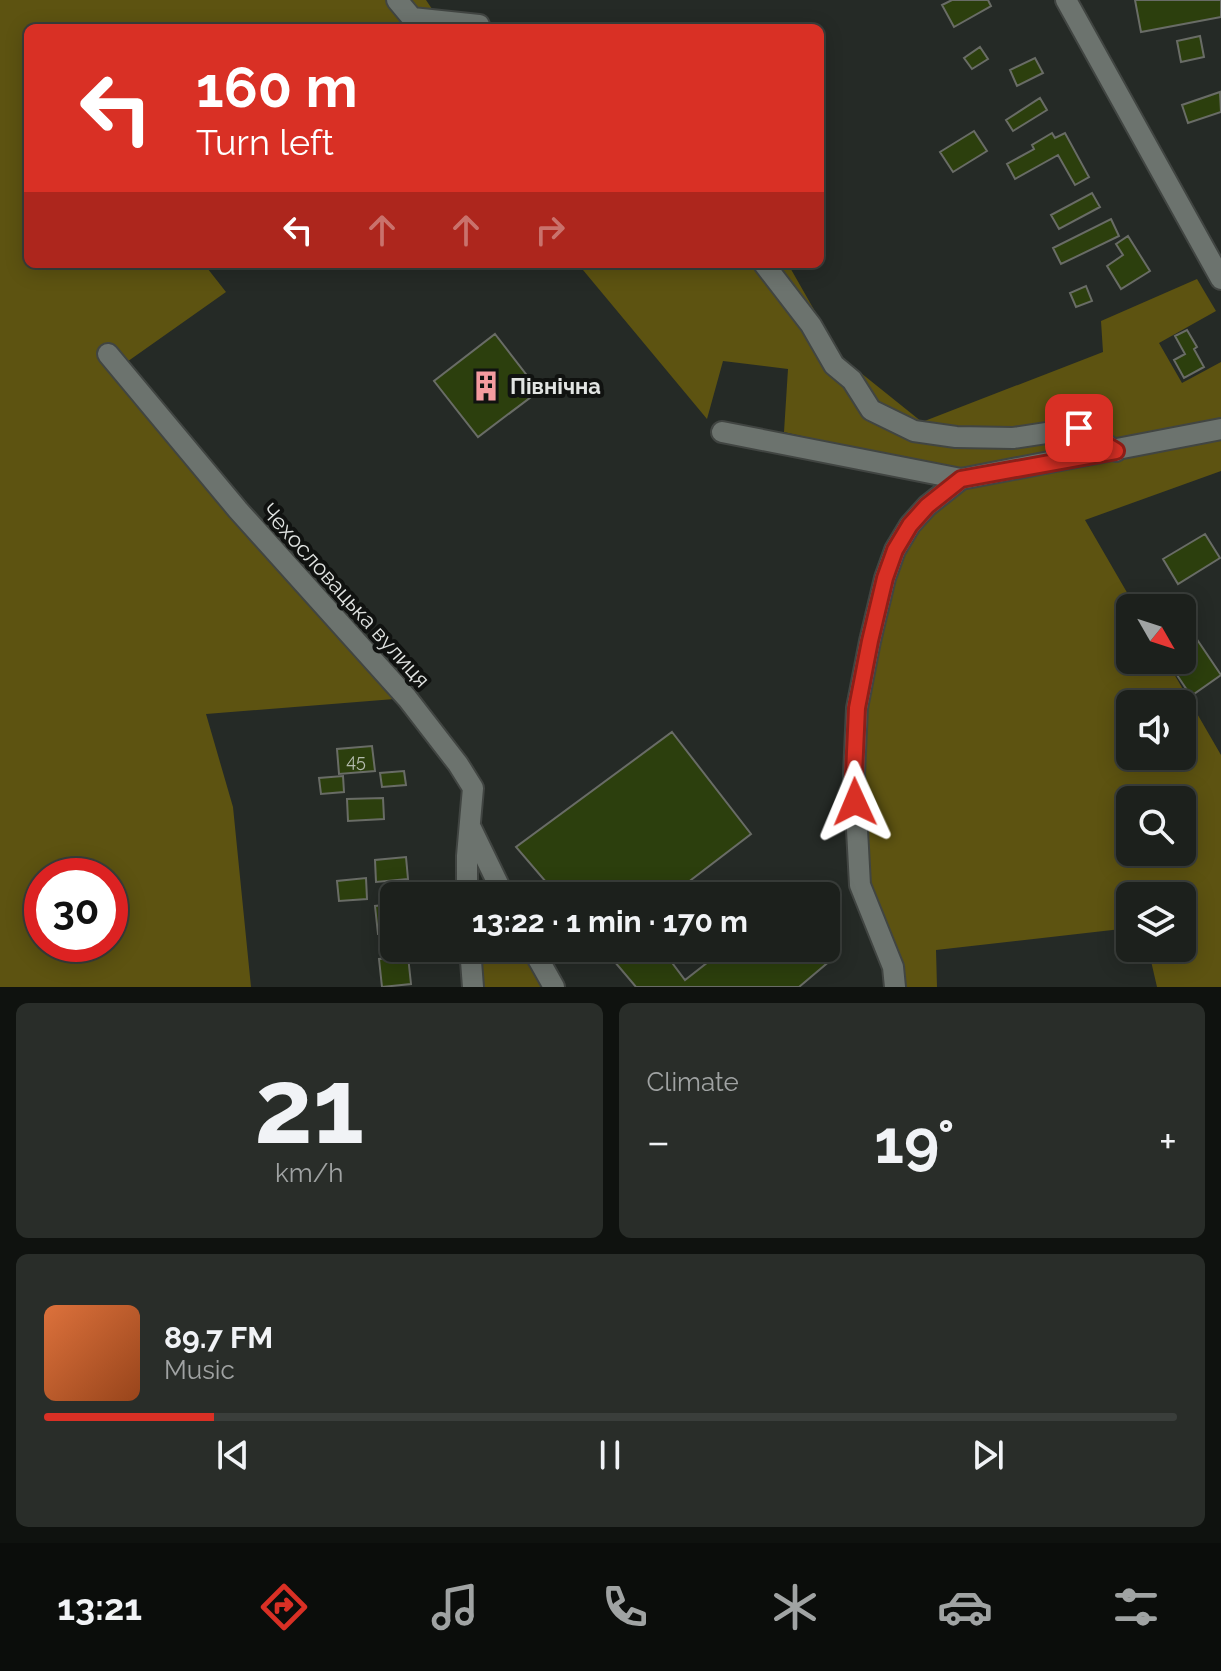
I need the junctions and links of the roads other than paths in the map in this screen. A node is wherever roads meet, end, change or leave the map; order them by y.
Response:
1 (397, 0) edge
2 (1066, 0) edge
3 (469, 24) edge
4 (767, 268) edge
5 (1221, 279) edge
6 (108, 354) dead end
7 (1221, 429) edge
8 (722, 432) dead end
9 (1116, 451) junction
10 (961, 479) junction
11 (470, 826) junction
12 (467, 882) edge
13 (497, 882) edge
14 (471, 962) edge
15 (540, 962) edge
16 (473, 987) edge
17 (554, 987) edge
18 (895, 987) edge

1 - 3 street
2 - 5 street
4 - 9 street
6 - 11 street, Чехословацька вулиця
7 - 9 street
8 - 10 street
9 - 10 street
10 - 18 street
11 - 12 street, Чехословацька вулиця
11 - 13 street
14 - 16 street
15 - 17 street

